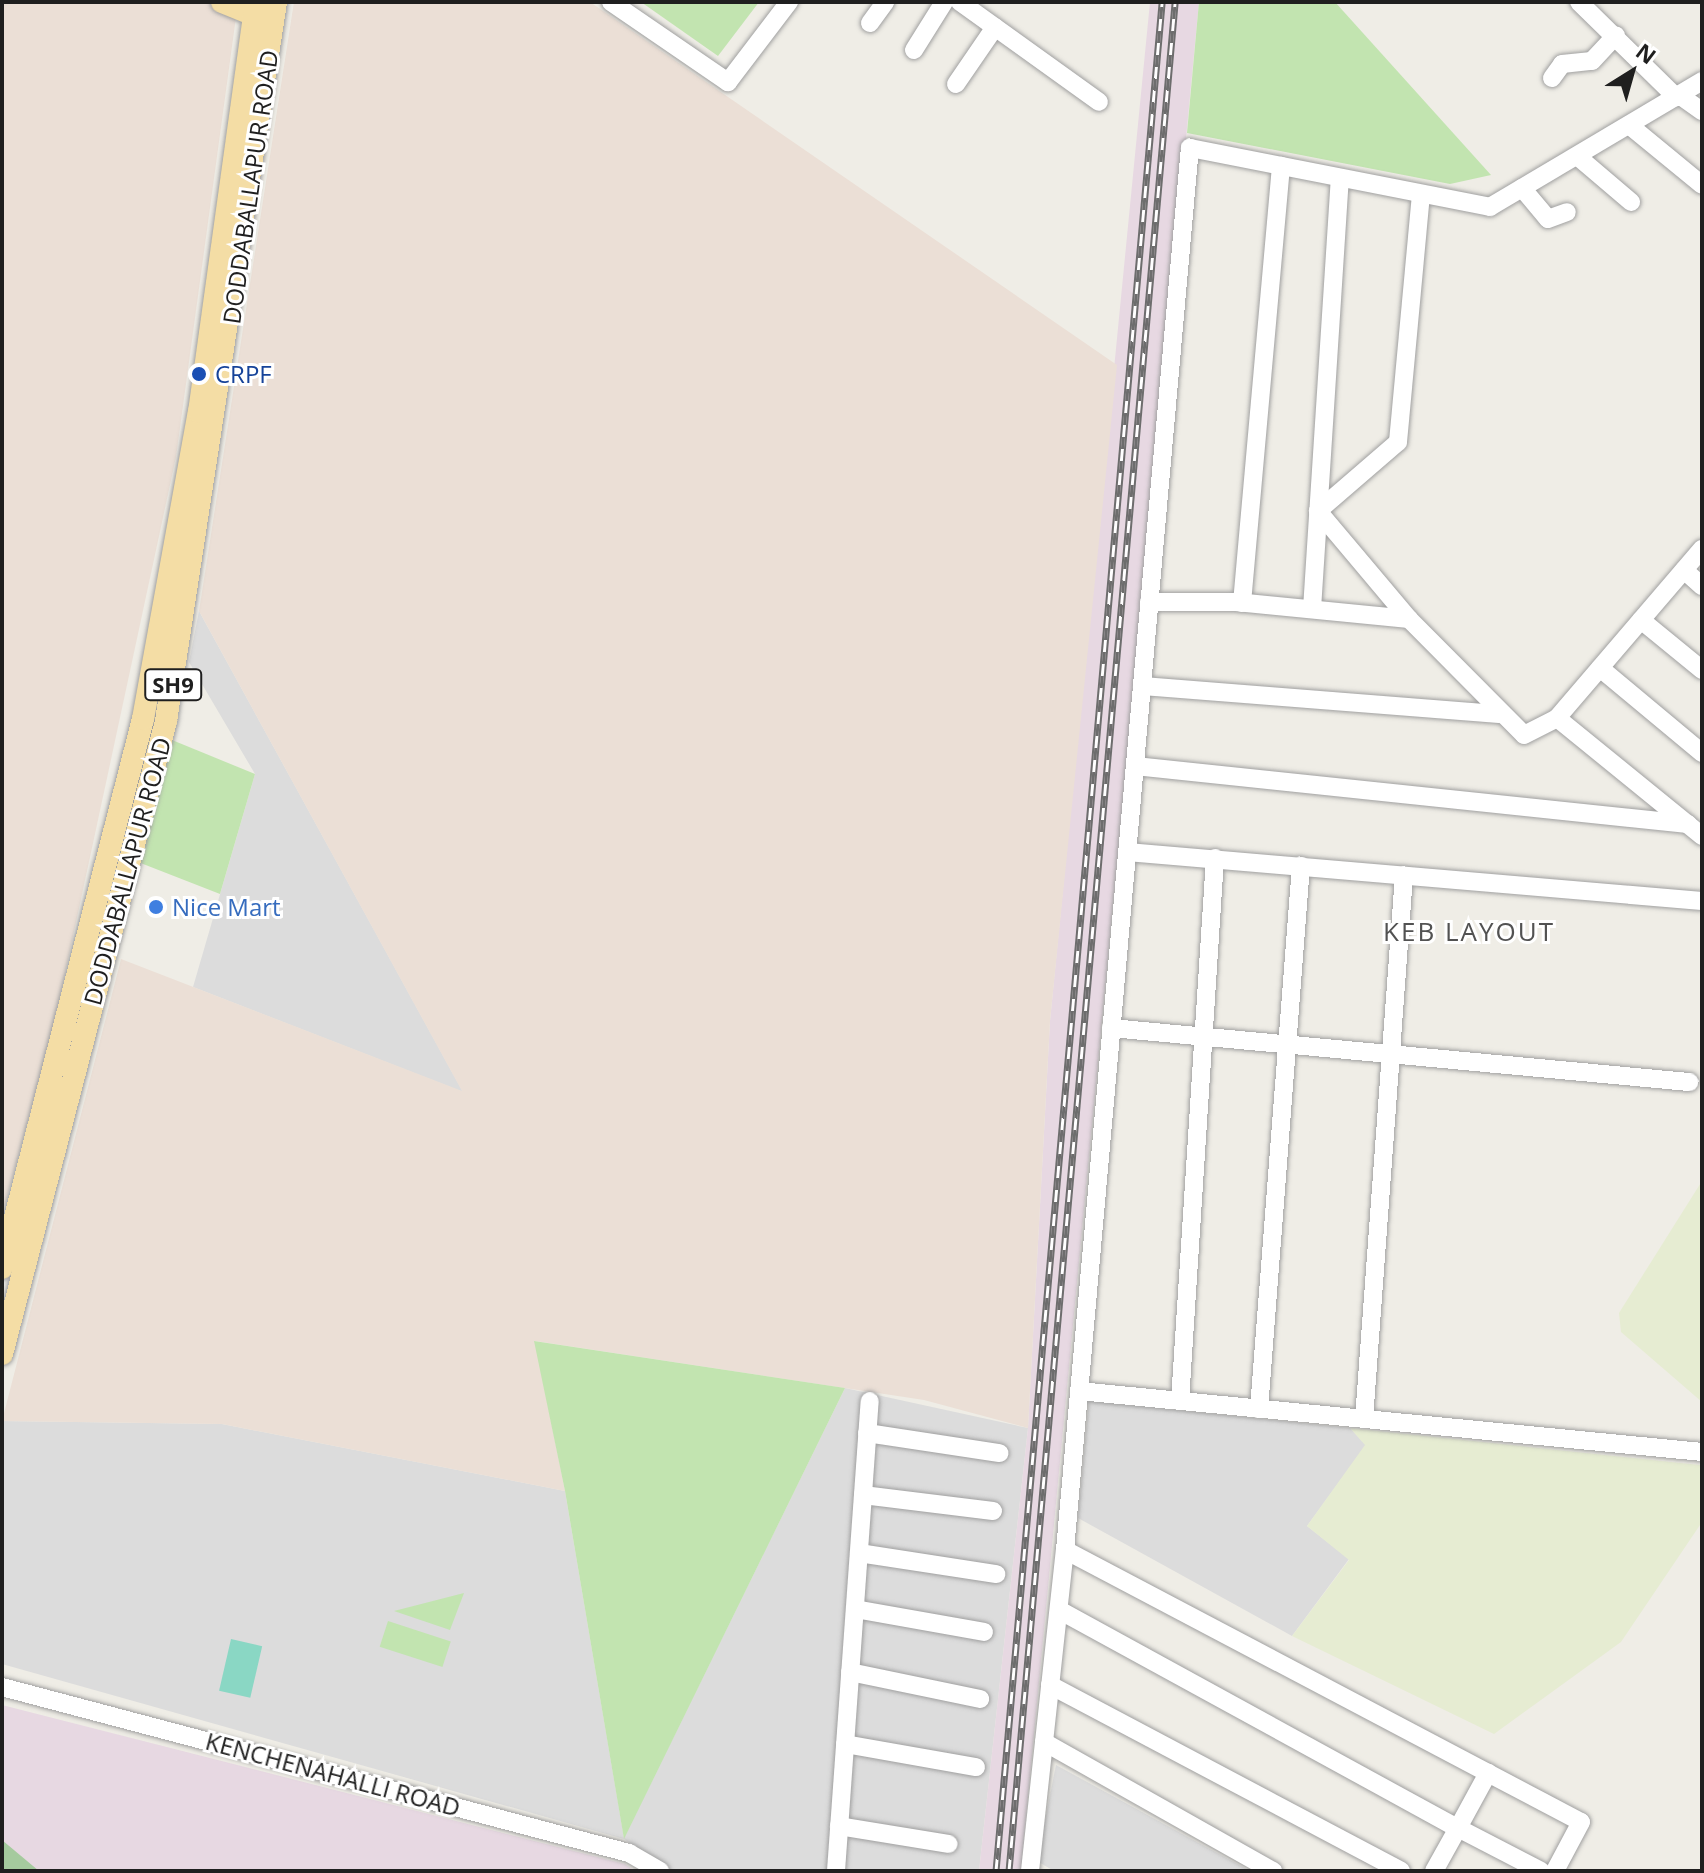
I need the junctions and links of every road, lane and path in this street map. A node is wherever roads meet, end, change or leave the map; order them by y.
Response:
1 (222, 2) edge
2 (611, 2) edge
3 (789, 2) edge
4 (885, 2) edge
5 (944, 2) edge
6 (960, 2) edge
7 (1579, 2) edge
8 (265, 11) edge
9 (870, 23) dead end
10 (995, 27) junction
11 (1616, 35) junction
12 (914, 50) dead end
13 (1552, 78) dead end
14 (1702, 81) edge
15 (956, 84) dead end
16 (1678, 96) junction
17 (1099, 102) dead end
18 (1702, 111) edge
19 (1629, 125) junction
20 (1577, 156) junction
21 (1281, 166) junction
22 (1340, 178) junction
23 (1702, 185) edge
24 (1522, 188) junction
25 (1421, 194) junction
26 (1631, 202) dead end
27 (1567, 212) dead end
28 (1318, 511) junction
29 (1702, 549) edge
30 (1684, 570) junction
31 (1702, 586) edge
32 (1149, 602) junction
33 (1242, 603) junction
34 (1312, 609) junction
35 (1409, 619) junction
36 (1641, 620) junction
37 (1600, 668) junction
38 (1702, 670) edge
39 (1142, 686) junction
40 (1500, 714) junction
41 (1557, 718) junction
42 (1702, 753) edge
43 (1135, 766) junction
44 (1695, 830) edge
45 (1127, 852) junction
46 (1215, 858) junction
47 (1301, 866) junction
48 (1404, 875) junction
49 (1702, 901) edge
50 (1111, 1028) junction
51 (1202, 1041) junction
52 (1289, 1050) junction
53 (1392, 1057) junction
54 (1689, 1082) dead end
55 (2, 1268) edge
56 (2, 1354) edge
57 (1079, 1391) junction
58 (870, 1401) dead end
59 (1180, 1401) junction
60 (1259, 1409) junction
61 (1364, 1419) junction
62 (867, 1433) junction
63 (1702, 1452) edge
64 (1000, 1453) dead end
65 (863, 1495) junction
66 (993, 1511) dead end
67 (1065, 1550) junction
68 (859, 1553) junction
69 (996, 1574) dead end
70 (855, 1609) junction
71 (1059, 1610) junction
72 (984, 1632) dead end
73 (850, 1672) junction
74 (1050, 1685) junction
75 (2, 1687) edge
76 (980, 1699) dead end
77 (1044, 1742) junction
78 (845, 1744) junction
79 (976, 1767) dead end
80 (1488, 1773) junction
81 (839, 1826) junction
82 (1458, 1828) junction
83 (949, 1844) dead end
84 (660, 1871) edge
85 (836, 1871) edge
86 (1030, 1871) edge
87 (1273, 1871) edge
88 (1401, 1871) edge
89 (1434, 1871) edge
90 (1541, 1871) edge
91 (1555, 1871) edge

1 - 8 main road
2 - 3 street
4 - 9 street
5 - 12 street
6 - 10 street
7 - 11 street
8 - 55 main road, DODDABALLAPUR ROAD / SH9
8 - 56 main road, DODDABALLAPUR ROAD / SH9
10 - 15 street
10 - 17 street
11 - 13 street
11 - 16 street
14 - 16 street
16 - 18 street
16 - 19 street
19 - 20 street
19 - 23 street
20 - 24 street
20 - 26 street
21 - 22 street
21 - 32 street
21 - 33 street
22 - 25 street
22 - 28 street
24 - 25 street
24 - 27 street
25 - 28 street
28 - 34 street
28 - 35 street
29 - 30 street
30 - 31 street
30 - 36 street
32 - 33 street
32 - 39 street
33 - 34 street
34 - 35 street
35 - 40 street
36 - 37 street
36 - 38 street
37 - 41 street
37 - 42 street
39 - 40 street
39 - 43 street
40 - 41 street
41 - 44 street
43 - 44 street
43 - 45 street
45 - 46 street
45 - 50 street
46 - 47 street
46 - 51 street
47 - 48 street
47 - 52 street
48 - 49 street
48 - 53 street
50 - 51 street
50 - 57 street
51 - 52 street
51 - 59 street
52 - 53 street
52 - 60 street
53 - 54 street
53 - 61 street
57 - 59 street
57 - 67 street
58 - 62 street
59 - 60 street
60 - 61 street
61 - 63 street
62 - 64 street
62 - 65 street
65 - 66 street
65 - 68 street
67 - 71 street
67 - 80 street
68 - 69 street
68 - 70 street
70 - 72 street
70 - 73 street
71 - 74 street
71 - 82 street
73 - 76 street
73 - 78 street
74 - 77 street
74 - 88 street
75 - 84 street, KENCHENAHALLI ROAD
77 - 86 street
77 - 87 street
78 - 79 street
78 - 81 street
80 - 82 street
80 - 91 street
81 - 83 street
81 - 85 street
82 - 89 street
82 - 90 street

